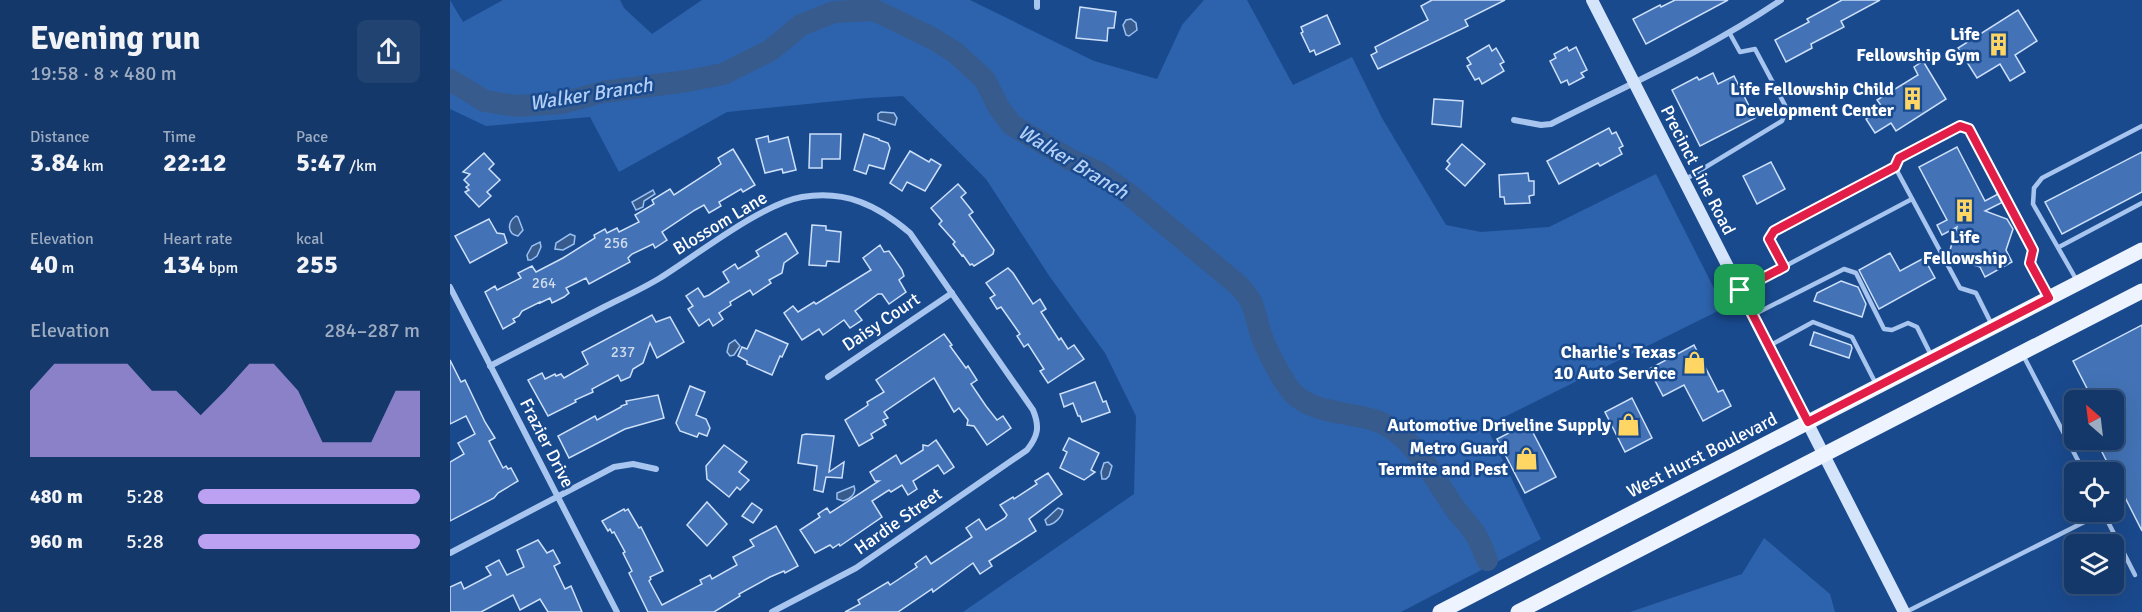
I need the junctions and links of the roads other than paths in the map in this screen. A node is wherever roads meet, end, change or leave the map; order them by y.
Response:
1 (1592, 0) edge
2 (1781, 0) edge
3 (1728, 32) junction
4 (1634, 83) junction
5 (1514, 120) dead end
6 (2142, 126) edge
7 (1895, 167) junction
8 (1684, 181) junction
9 (1912, 199) junction
10 (2142, 203) edge
11 (2059, 247) junction
12 (2142, 250) edge
13 (1784, 267) junction
14 (2078, 283) junction
15 (450, 287) edge
16 (1740, 290) junction
17 (2142, 291) edge
18 (952, 293) junction
19 (2049, 298) junction
20 (1753, 315) junction
21 (1993, 327) junction
22 (1769, 346) junction
23 (2022, 352) junction
24 (1933, 358) junction
25 (490, 366) junction
26 (828, 377) dead end
27 (1877, 386) junction
28 (1808, 422) junction
29 (1033, 442) joint
30 (1826, 455) junction
31 (2079, 462) edge
32 (656, 469) dead end
33 (558, 496) junction
34 (2083, 522) edge
35 (2108, 522) edge
36 (450, 553) edge
37 (2135, 575) dead end
38 (617, 612) edge
39 (772, 612) edge
40 (1440, 612) edge
41 (1518, 612) edge
42 (1905, 612) edge

1 - 4 main road, Precinct Line Road
2 - 3 street
3 - 4 street
3 - 8 lane
4 - 5 street
4 - 8 main road, Precinct Line Road
6 - 11 lane
7 - 9 lane
7 - 13 lane
7 - 19 lane
8 - 16 main road, Precinct Line Road
9 - 13 lane
9 - 21 lane
10 - 11 lane
11 - 14 lane
12 - 14 main road, West Hurst Boulevard
13 - 16 lane
14 - 19 main road, West Hurst Boulevard
15 - 25 street, Frazier Drive
16 - 20 main road, Precinct Line Road
17 - 23 main road
18 - 25 street, Blossom Lane
18 - 26 street, Daisy Court
18 - 29 street, Blossom Lane
19 - 21 main road, West Hurst Boulevard
20 - 22 main road, Precinct Line Road
20 - 24 lane
21 - 24 main road, West Hurst Boulevard
22 - 27 lane
22 - 28 main road, Precinct Line Road
23 - 30 main road
23 - 31 lane
24 - 27 main road, West Hurst Boulevard
25 - 33 street, Frazier Drive
27 - 28 main road, West Hurst Boulevard
28 - 30 main road, Precinct Line Road
28 - 40 main road, West Hurst Boulevard
29 - 39 street, Hardie Street
30 - 41 main road
30 - 42 main road, Precinct Line Road
32 - 33 street
33 - 36 street
33 - 38 street, Frazier Drive
34 - 42 lane
35 - 37 lane

